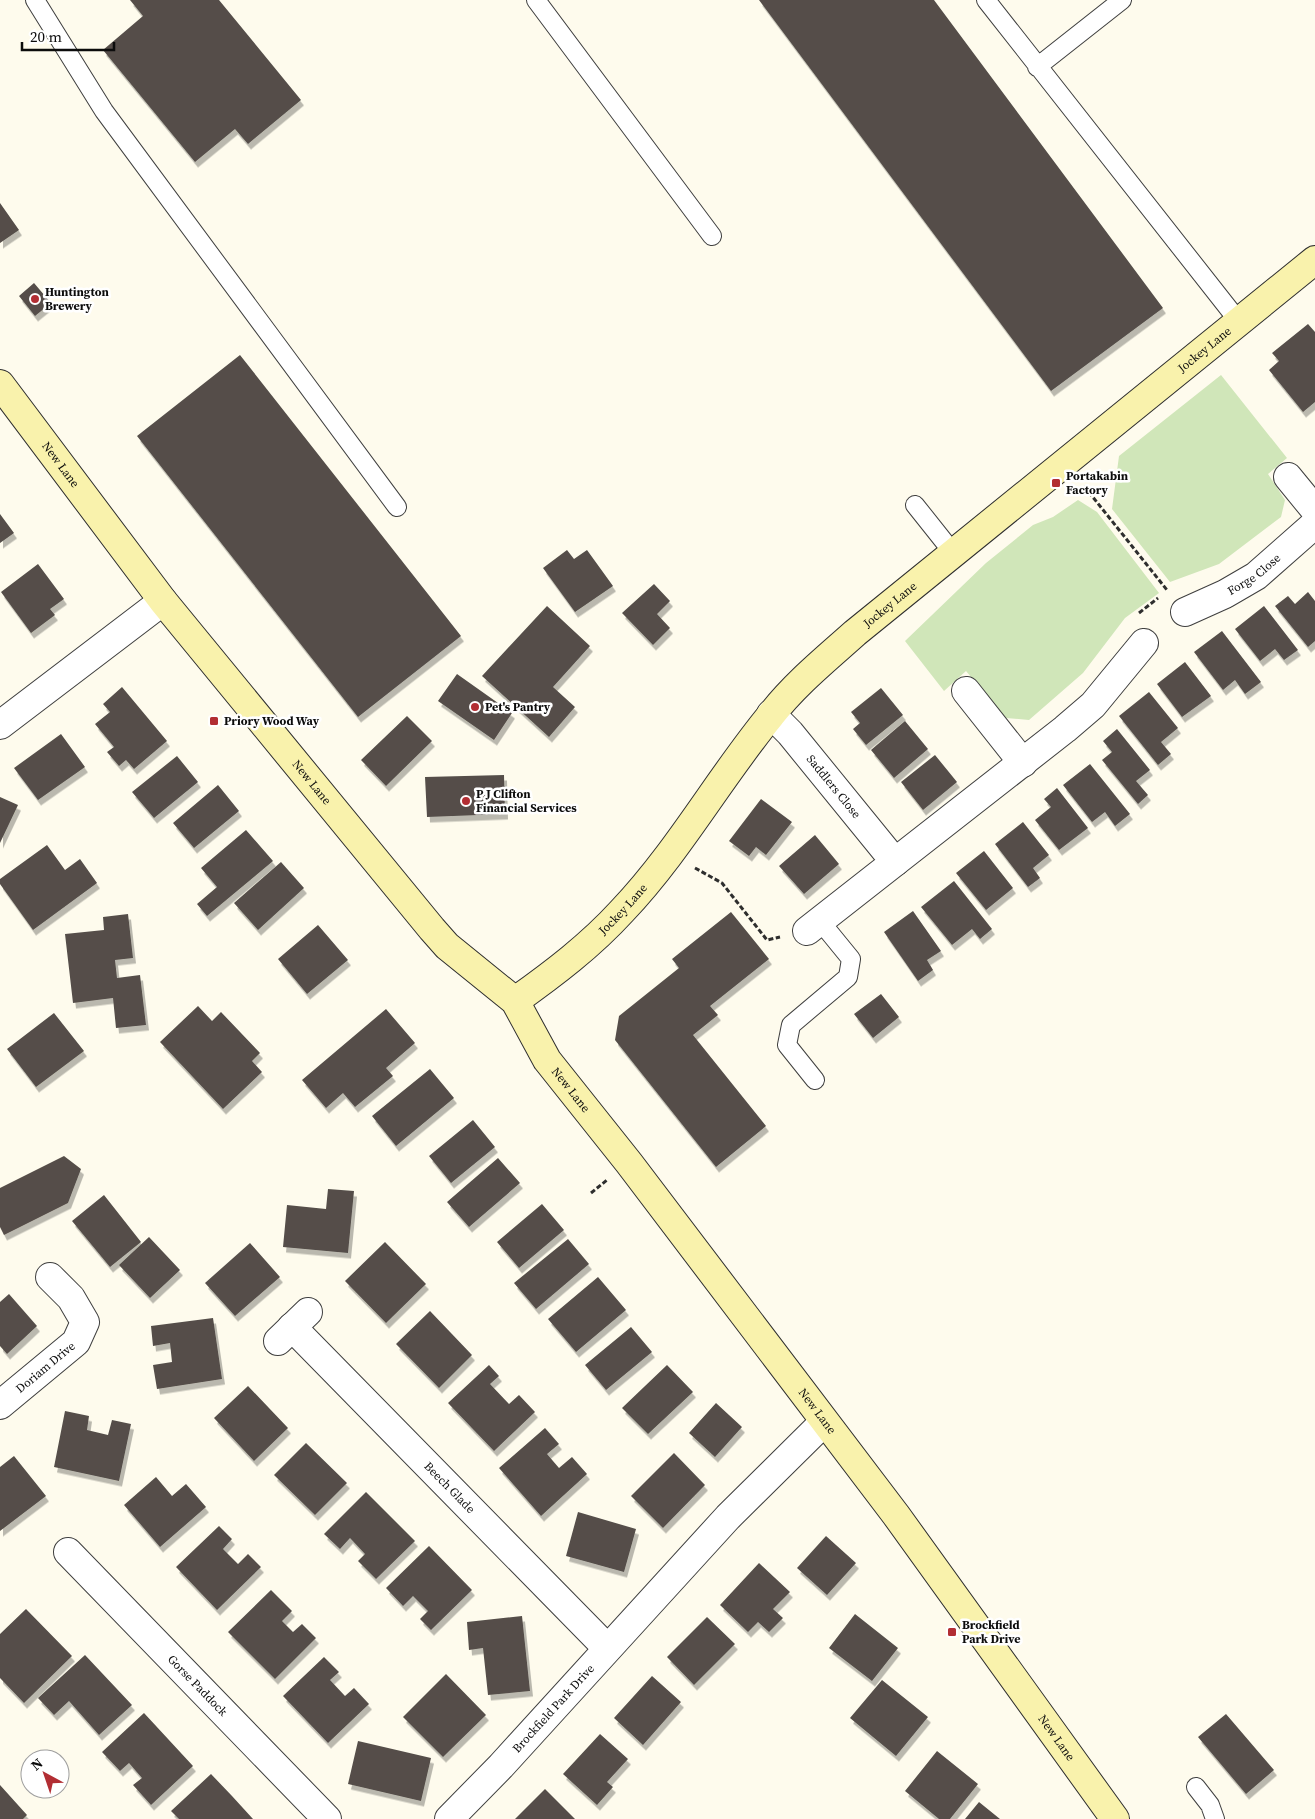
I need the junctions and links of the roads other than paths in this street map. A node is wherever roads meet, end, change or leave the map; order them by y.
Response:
1 (35, 0) edge
2 (536, 0) edge
3 (986, 0) edge
4 (1122, 0) edge
5 (1037, 67) junction
6 (712, 236) dead end
7 (1315, 260) edge
8 (1240, 323) junction
9 (0, 384) edge
10 (1288, 477) dead end
11 (915, 505) dead end
12 (397, 507) dead end
13 (1315, 510) edge
14 (1315, 524) edge
15 (954, 554) junction
16 (163, 601) junction
17 (1185, 612) dead end
18 (1144, 643) dead end
19 (966, 691) dead end
20 (771, 714) junction
21 (0, 725) edge
22 (1023, 763) junction
23 (894, 862) junction
24 (813, 926) joint
25 (515, 1001) junction
26 (815, 1080) dead end
27 (50, 1277) dead end
28 (293, 1326) dead end
29 (0, 1405) edge
30 (824, 1422) junction
31 (68, 1553) dead end
32 (607, 1648) junction
33 (1196, 1787) dead end
34 (327, 1819) edge
35 (449, 1819) edge
36 (1115, 1819) edge
37 (1215, 1819) edge

1 - 12 lane
2 - 6 lane
3 - 5 lane
4 - 5 lane
5 - 8 lane
7 - 8 street, Jockey Lane
8 - 15 street, Jockey Lane
9 - 16 street, New Lane
10 - 13 street
11 - 15 lane
14 - 17 street, Forge Close
15 - 20 street, Jockey Lane
16 - 21 street
16 - 25 street, New Lane
18 - 22 street
19 - 22 street
20 - 23 street, Saddlers Close
20 - 25 street, Jockey Lane
22 - 23 street
23 - 24 street
24 - 26 lane
25 - 30 street, New Lane
27 - 29 street, Doriam Drive
28 - 32 street, Beech Glade
30 - 32 street, Brockfield Park Drive
30 - 36 street, New Lane
31 - 34 street, Gorse Paddock
32 - 35 street, Brockfield Park Drive
33 - 37 lane

